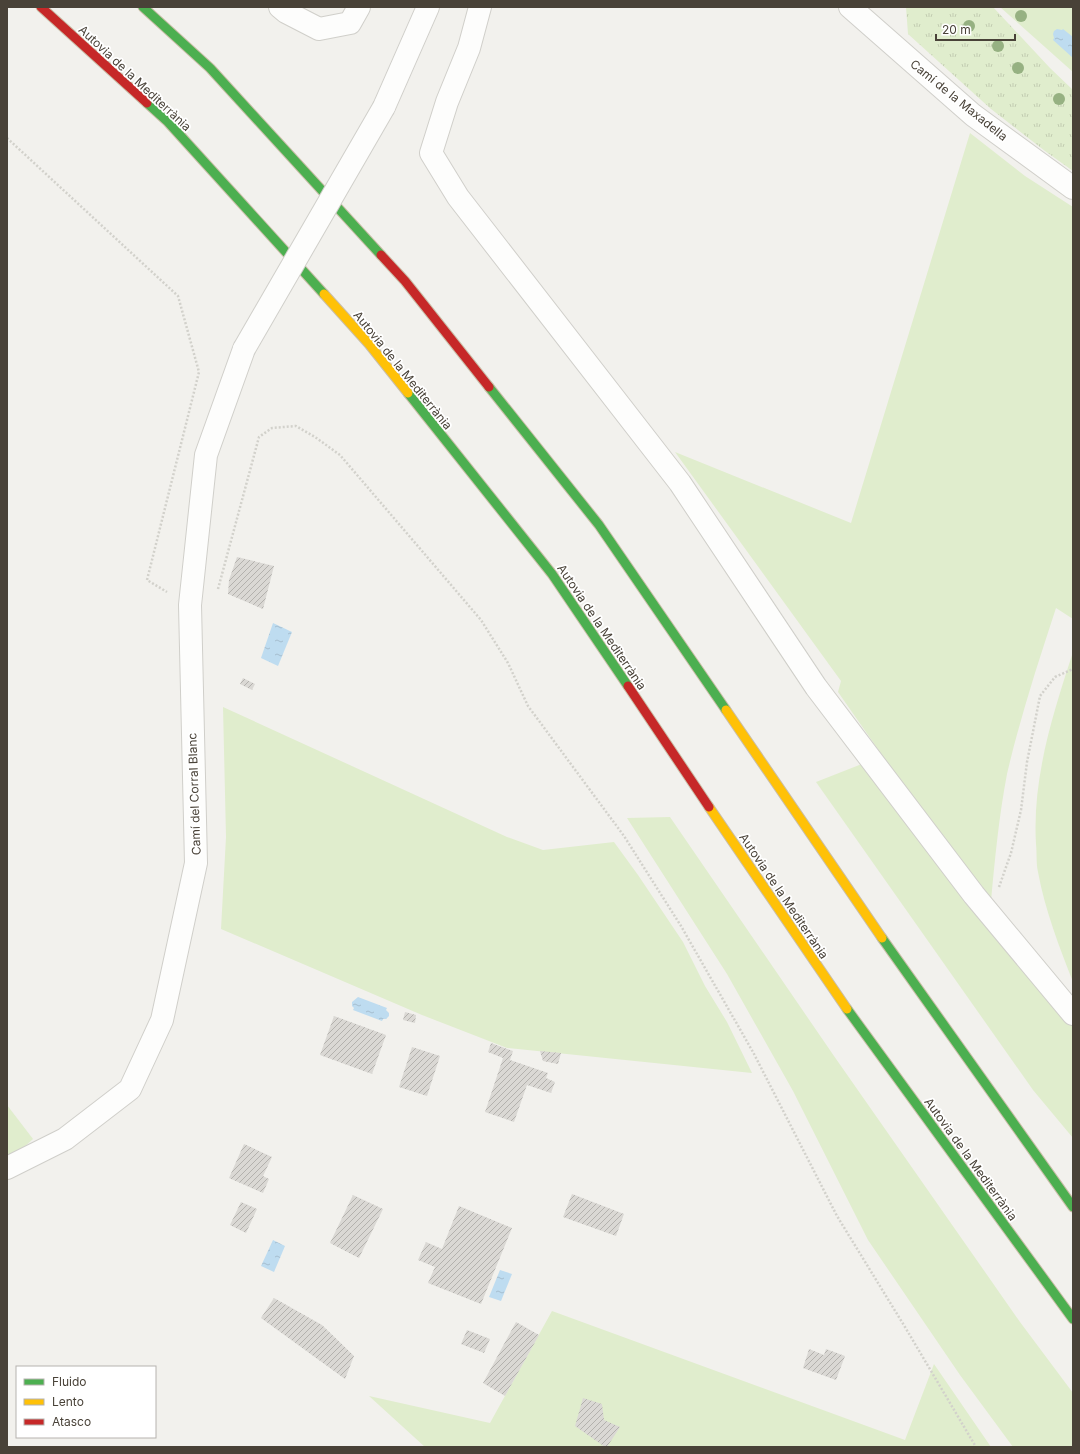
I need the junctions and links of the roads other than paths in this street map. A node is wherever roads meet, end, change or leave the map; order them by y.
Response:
1 (41, 7) edge
2 (143, 7) edge
3 (280, 7) edge
4 (359, 7) edge
5 (428, 7) edge
6 (480, 7) edge
7 (850, 7) edge
8 (1073, 188) edge
9 (1073, 1014) edge
10 (7, 1168) edge
11 (1073, 1206) edge
12 (1073, 1319) edge

1 - 12 highway, Autovia de la Mediterrània
2 - 11 highway
3 - 4 street
5 - 10 street, Camí del Corral Blanc, bridge
6 - 9 street
7 - 8 street, Camí de la Maxadella

